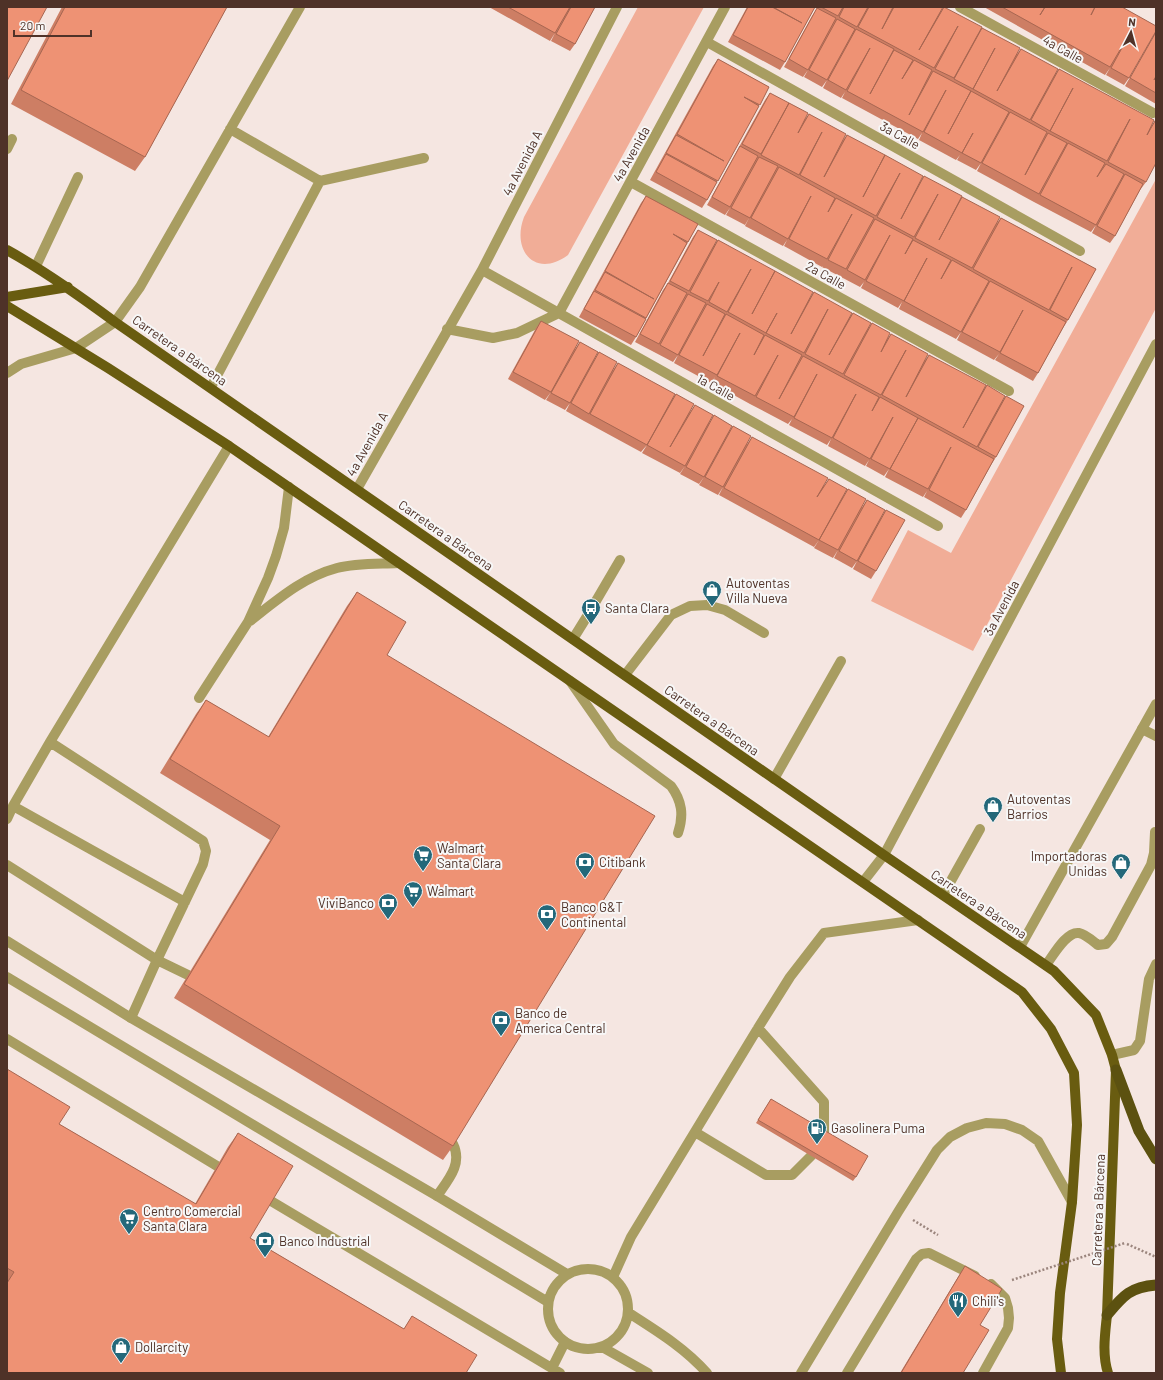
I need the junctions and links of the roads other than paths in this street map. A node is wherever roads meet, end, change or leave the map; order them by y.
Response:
1 (300, 7) edge
2 (617, 7) edge
3 (725, 7) edge
4 (960, 7) edge
5 (707, 42) junction
6 (1153, 113) dead end
7 (230, 130) junction
8 (12, 139) dead end
9 (7, 150) edge
10 (424, 158) dead end
11 (78, 178) dead end
12 (320, 180) junction
13 (630, 182) junction
14 (7, 250) edge
15 (1080, 250) dead end
16 (36, 266) junction
17 (482, 270) junction
18 (68, 287) junction
19 (7, 296) edge
20 (7, 306) edge
21 (559, 313) junction
22 (115, 322) junction
23 (447, 329) junction
24 (1156, 344) edge
25 (76, 348) junction
26 (7, 373) edge
27 (210, 387) junction
28 (1009, 392) dead end
29 (229, 446) junction
30 (289, 487) junction
31 (357, 489) junction
32 (938, 526) dead end
33 (620, 560) dead end
34 (398, 563) junction
35 (248, 622) junction
36 (764, 633) dead end
37 (573, 639) junction
38 (841, 661) dead end
39 (626, 675) junction
40 (570, 681) junction
41 (199, 698) dead end
42 (1155, 708) edge
43 (1142, 729) junction
44 (1156, 736) edge
45 (50, 742) junction
46 (774, 779) junction
47 (13, 806) junction
48 (7, 819) edge
49 (980, 829) dead end
50 (1155, 832) dead end
51 (678, 833) dead end
52 (884, 855) junction
53 (7, 865) edge
54 (863, 882) junction
55 (943, 895) junction
56 (185, 902) junction
57 (918, 920) junction
58 (7, 942) edge
59 (1020, 947) junction
60 (157, 960) junction
61 (1156, 964) edge
62 (1046, 965) junction
63 (188, 975) edge
64 (7, 976) edge
65 (131, 1018) junction
66 (758, 1028) junction
67 (7, 1039) edge
68 (1112, 1055) junction
69 (1116, 1070) junction
70 (695, 1132) junction
71 (824, 1135) edge
72 (453, 1144) edge
73 (811, 1156) edge
74 (1156, 1159) edge
75 (217, 1166) edge
76 (437, 1196) junction
77 (271, 1201) edge
78 (1072, 1202) junction
79 (567, 1274) junction
80 (613, 1277) junction
81 (1156, 1285) edge
82 (548, 1302) junction
83 (629, 1313) junction
84 (1107, 1315) junction
85 (565, 1342) junction
86 (602, 1347) junction
87 (556, 1371) edge
88 (805, 1372) edge
89 (648, 1373) edge
90 (707, 1373) edge
91 (847, 1373) edge
92 (983, 1373) edge
93 (1061, 1373) edge
94 (1108, 1373) edge

1 - 7 street
2 - 17 street, 4a Avenida A
3 - 5 street, 4a Avenida
4 - 6 street, 4a Calle
5 - 13 street, 4a Avenida
5 - 15 street, 3a Calle
7 - 12 street
7 - 22 street
8 - 9 street
10 - 12 street
11 - 16 street
12 - 27 street
13 - 21 street, 4a Avenida
13 - 28 street, 2a Calle
14 - 16 main road, Carretera a Bárcena
16 - 18 main road, Carretera a Bárcena
17 - 21 street, 1a Calle
17 - 23 street, 4a Avenida A
18 - 19 main road
18 - 22 main road, Carretera a Bárcena
20 - 25 main road, Carretera a Bárcena
21 - 23 street
21 - 32 street, 1a Calle
22 - 25 street
22 - 27 main road, Carretera a Bárcena
23 - 31 street, 4a Avenida A
24 - 52 street, 3a Avenida
25 - 26 street
25 - 29 main road, Carretera a Bárcena
27 - 31 main road, Carretera a Bárcena
29 - 30 main road, Carretera a Bárcena
29 - 45 street
30 - 34 main road, Carretera a Bárcena
30 - 35 street
31 - 37 main road, Carretera a Bárcena
33 - 37 street
34 - 35 street
34 - 40 main road, Carretera a Bárcena
35 - 41 street
36 - 39 street
37 - 39 main road, Carretera a Bárcena
38 - 46 street
39 - 46 main road, Carretera a Bárcena
40 - 51 street
40 - 54 main road, Carretera a Bárcena
42 - 43 street
43 - 44 street
43 - 59 street
45 - 47 street
45 - 56 street
46 - 52 main road, Carretera a Bárcena
47 - 48 street
47 - 56 street
49 - 55 street
50 - 62 street
52 - 54 street, 3a Avenida
52 - 55 main road, Carretera a Bárcena
53 - 60 street
54 - 57 main road, Carretera a Bárcena
55 - 59 main road, Carretera a Bárcena
56 - 60 street
57 - 66 street
57 - 78 main road, Carretera a Bárcena
58 - 65 street
59 - 62 main road, Carretera a Bárcena
60 - 63 street
60 - 65 street
61 - 68 street
62 - 68 main road, Carretera a Bárcena
64 - 82 street
65 - 76 street
66 - 70 street
66 - 71 street
67 - 75 street
68 - 69 main road, Carretera a Bárcena
69 - 74 highway
69 - 84 main road, Carretera a Bárcena
70 - 73 street
70 - 80 street
72 - 76 street
76 - 79 street
77 - 87 street
78 - 88 street
78 - 93 main road, Carretera a Bárcena
79 - 80 street
79 - 82 street
80 - 83 street
81 - 84 highway
82 - 85 street
83 - 86 street
83 - 90 street
84 - 94 main road, Carretera a Bárcena
85 - 86 street
85 - 87 street
86 - 89 street
91 - 92 street

